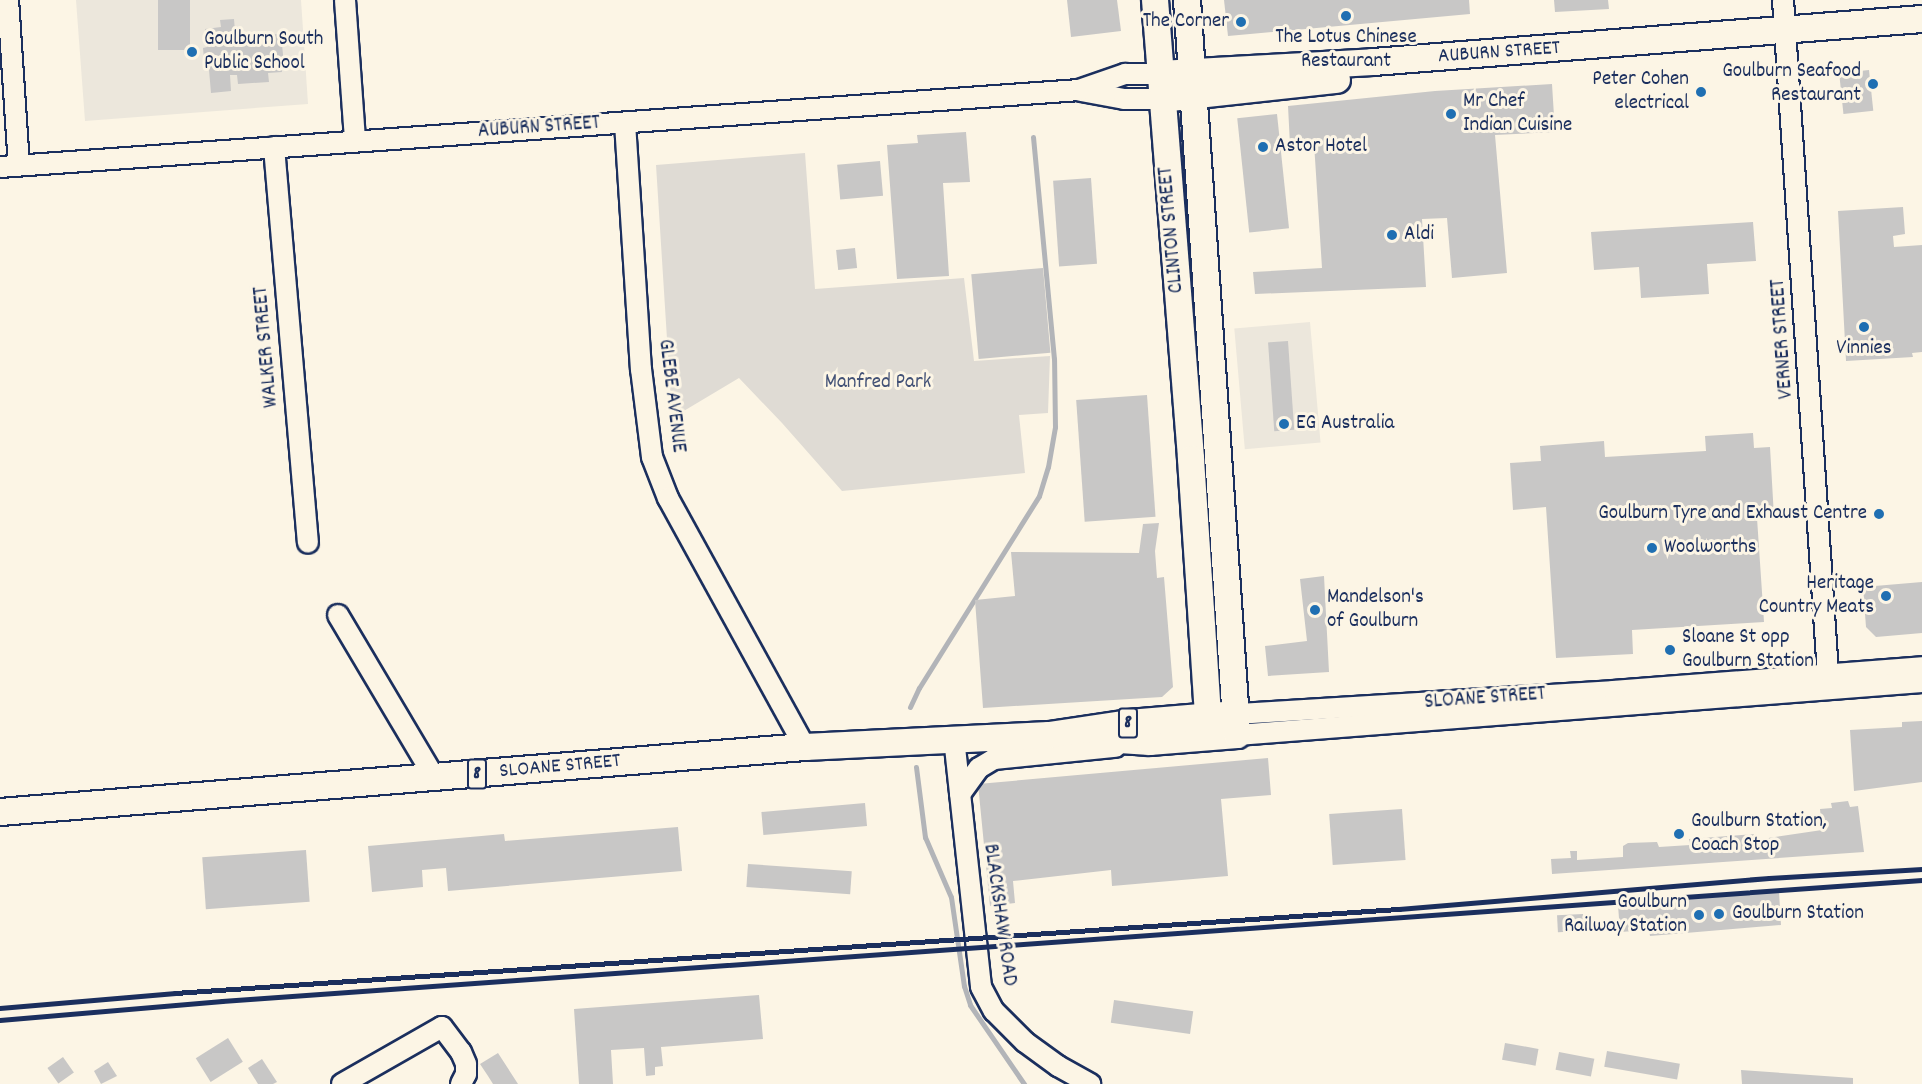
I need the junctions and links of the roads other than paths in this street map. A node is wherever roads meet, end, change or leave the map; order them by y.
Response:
1 (8, 0) edge
2 (345, 0) edge
3 (1155, 0) edge
4 (1187, 0) edge
5 (1783, 0) edge
6 (1922, 19) edge
7 (1922, 32) edge
8 (1786, 36) junction
9 (1160, 74) junction
10 (1192, 85) junction
11 (1079, 90) junction
12 (1161, 99) junction
13 (625, 123) junction
14 (355, 139) junction
15 (274, 147) junction
16 (9, 166) edge
17 (1220, 457) junction
18 (1191, 459) junction
19 (308, 543) dead end
20 (338, 615) dead end
21 (1922, 667) edge
22 (1828, 674) junction
23 (1922, 682) edge
24 (1237, 725) junction
25 (1209, 726) junction
26 (1049, 735) junction
27 (954, 738) junction
28 (1150, 742) junction
29 (805, 747) junction
30 (434, 777) junction
31 (960, 794) junction
32 (0, 812) edge
33 (342, 1084) edge
34 (461, 1084) edge
35 (1090, 1084) edge

1 - 16 street
2 - 14 street
3 - 9 main road, CLINTON STREET
4 - 10 main road, CLINTON STREET
5 - 8 street, VERNER STREET
6 - 8 main road, AUBURN STREET
7 - 8 main road, AUBURN STREET
8 - 10 main road, AUBURN STREET
8 - 22 street, VERNER STREET
9 - 10 main road, AUBURN STREET
9 - 11 street, AUBURN STREET
9 - 12 main road, CLINTON STREET
10 - 12 main road, AUBURN STREET
10 - 17 main road, CLINTON STREET
11 - 12 street, AUBURN STREET
11 - 13 street, AUBURN STREET
12 - 18 main road, CLINTON STREET
13 - 14 street, AUBURN STREET
13 - 29 street, GLEBE AVENUE
14 - 15 street, AUBURN STREET
15 - 16 street, AUBURN STREET
15 - 19 street, WALKER STREET
17 - 18 main road
17 - 24 main road, CLINTON STREET
18 - 25 main road, CLINTON STREET
20 - 30 street
21 - 22 street, SLOANE STREET
22 - 24 street, SLOANE STREET
23 - 24 street, SLOANE STREET
24 - 25 main road, SLOANE STREET
25 - 26 main road, SLOANE STREET / 8
25 - 28 main road, SLOANE STREET / 8
26 - 27 main road, SLOANE STREET / 8
26 - 28 main road, SLOANE STREET / 8
27 - 29 main road, SLOANE STREET / 8
27 - 31 street, BLACKSHAW ROAD
28 - 31 street
29 - 30 main road, SLOANE STREET / 8
30 - 32 main road, SLOANE STREET / 8
31 - 35 street, BLACKSHAW ROAD
33 - 34 street

